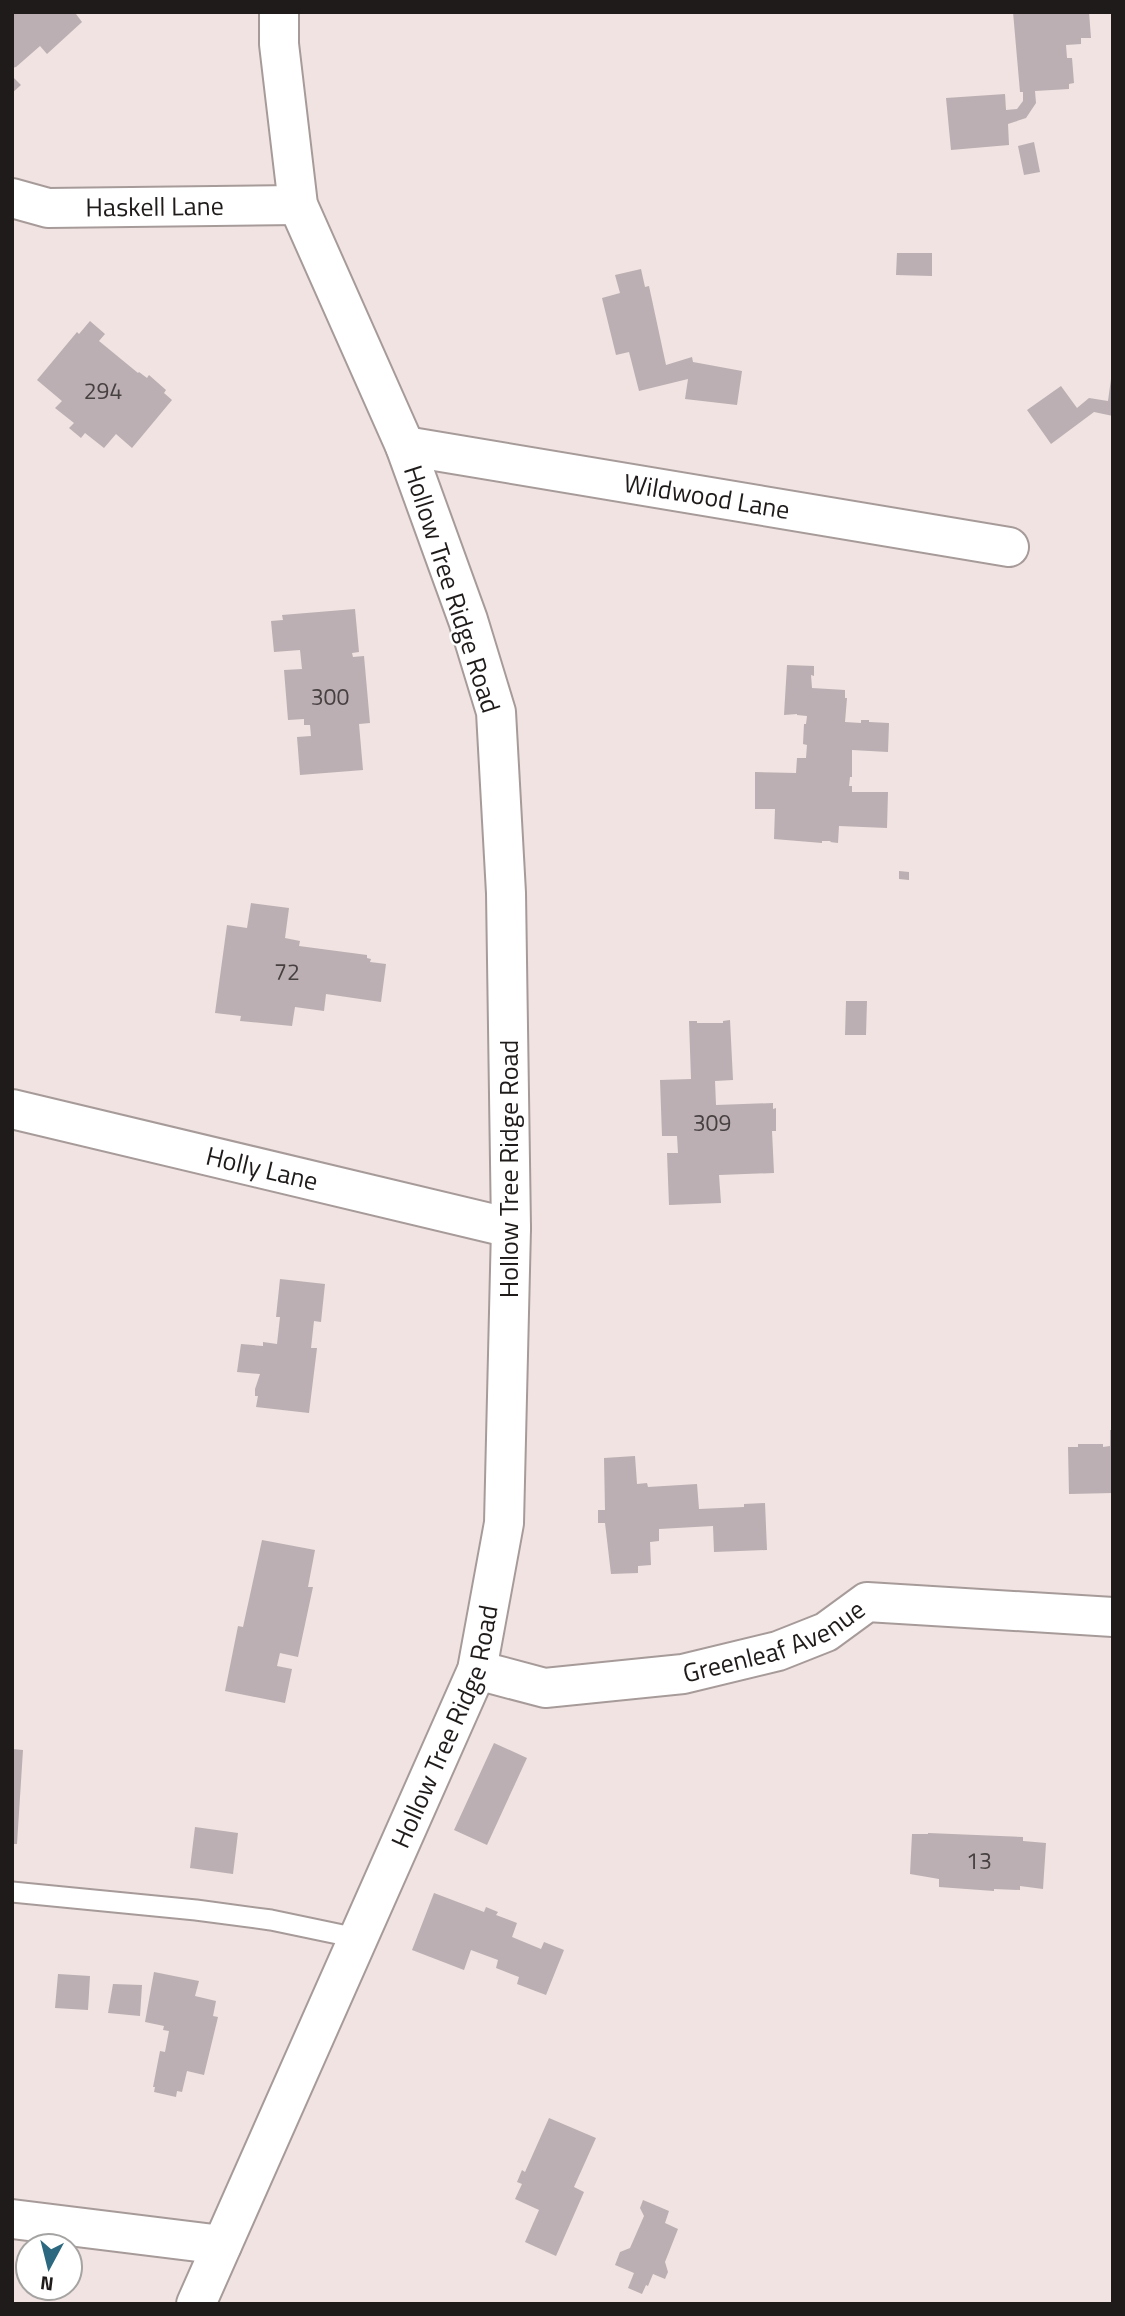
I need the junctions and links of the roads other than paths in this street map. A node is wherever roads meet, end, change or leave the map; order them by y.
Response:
1 (279, 12) edge
2 (12, 198) edge
3 (298, 205) junction
4 (405, 446) junction
5 (1009, 547) dead end
6 (12, 1109) edge
7 (511, 1228) junction
8 (1113, 1617) edge
9 (477, 1670) junction
10 (12, 1892) edge
11 (357, 1938) junction
12 (12, 2219) edge
13 (222, 2245) junction
14 (196, 2304) edge

1 - 3 street, Hollow Tree Ridge Road
2 - 3 street, Haskell Lane
3 - 4 street, Hollow Tree Ridge Road
4 - 5 street, Wildwood Lane
4 - 7 street, Hollow Tree Ridge Road
6 - 7 street, Holly Lane
7 - 9 street, Hollow Tree Ridge Road
8 - 9 street, Greenleaf Avenue
9 - 11 street, Hollow Tree Ridge Road
10 - 11 lane
11 - 13 street, Hollow Tree Ridge Road
12 - 13 street
13 - 14 street, Hollow Tree Ridge Road

